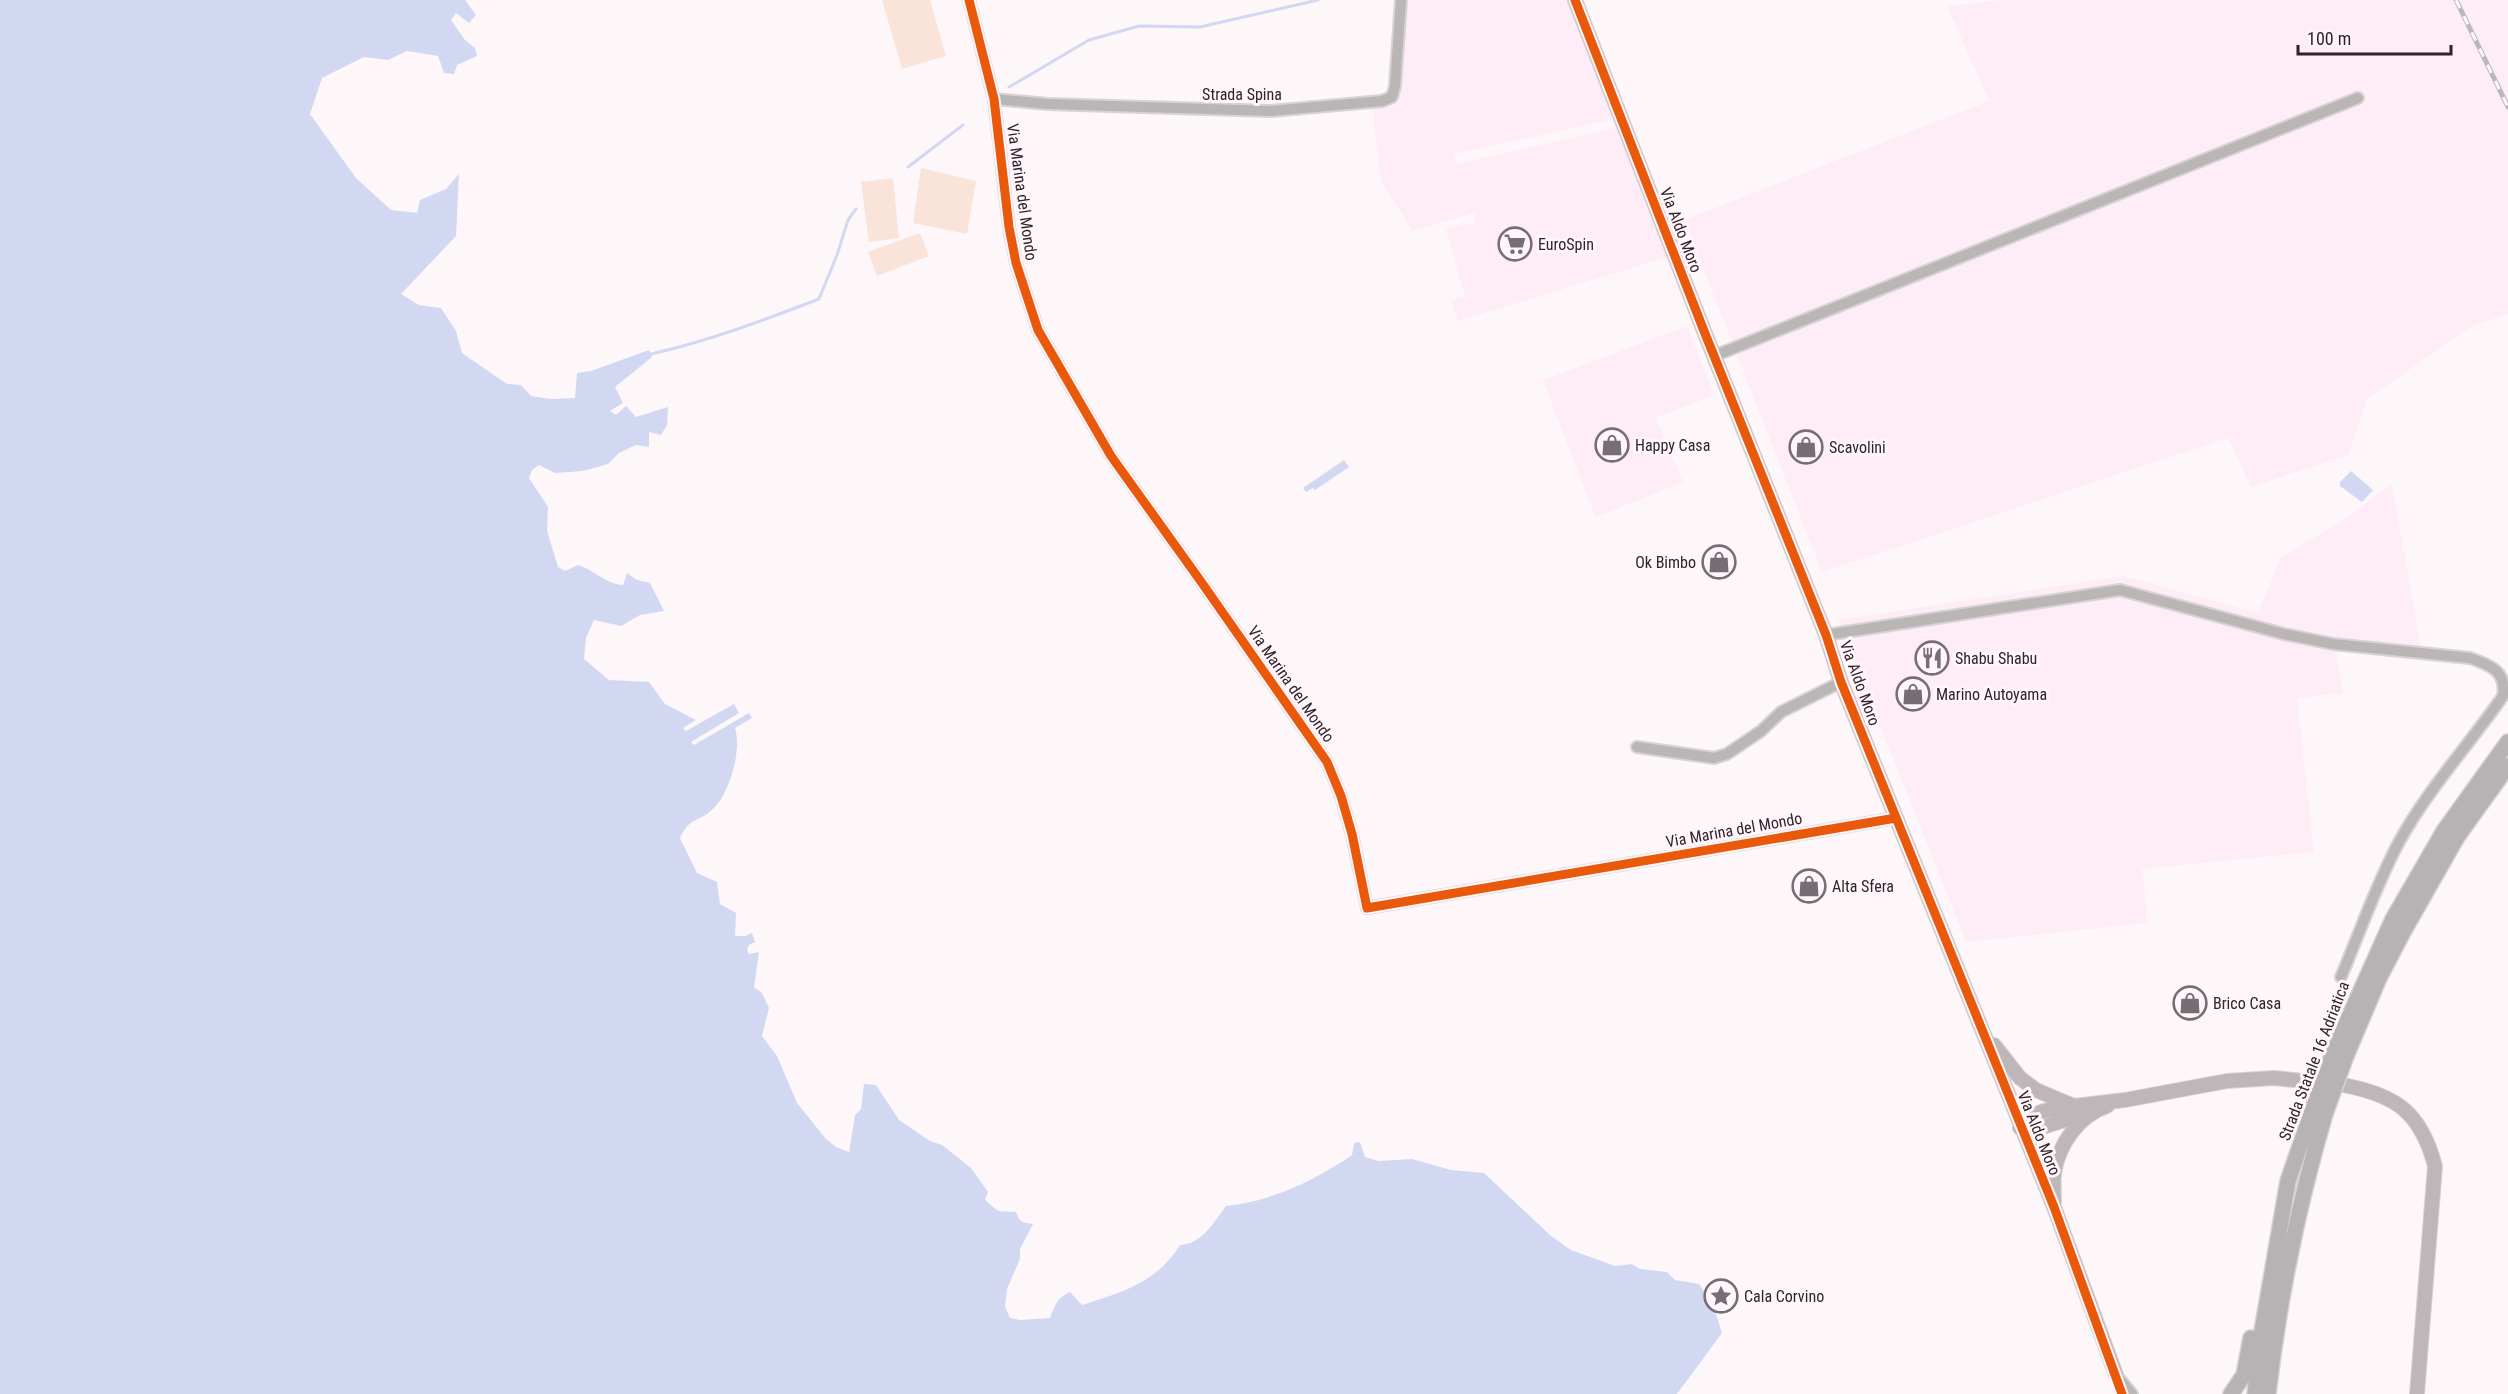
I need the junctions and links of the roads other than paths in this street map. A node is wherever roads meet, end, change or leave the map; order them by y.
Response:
1 (969, 0) edge
2 (1401, 0) edge
3 (1575, 0) edge
4 (2358, 98) dead end
5 (994, 99) junction
6 (1714, 356) junction
7 (1827, 635) junction
8 (1841, 682) junction
9 (2508, 742) edge
10 (1637, 747) dead end
11 (2508, 766) edge
12 (1896, 818) junction
13 (2341, 977) dead end
14 (1981, 1026) junction
15 (2339, 1054) junction
16 (2314, 1082) dead end
17 (2343, 1085) dead end
18 (2125, 1100) junction
19 (2074, 1106) junction
20 (2095, 1110) junction
21 (2319, 1112) junction
22 (2020, 1128) junction
23 (2288, 1181) junction
24 (2054, 1207) junction
25 (2298, 1211) junction
26 (2116, 1375) junction
27 (2122, 1394) edge
28 (2132, 1394) edge
29 (2231, 1394) edge
30 (2255, 1394) edge
31 (2268, 1394) edge
32 (2277, 1394) edge
33 (2417, 1394) edge

1 - 5 street, Via Marina del Mondo
2 - 5 street, Strada Spina
3 - 6 main road, Via Aldo Moro
4 - 6 street
5 - 12 street, Via Marina del Mondo
6 - 7 main road, Via Aldo Moro
7 - 8 main road, Via Aldo Moro
7 - 13 street
8 - 10 street
8 - 12 main road, Via Aldo Moro
9 - 15 highway, Strada Statale 16 Adriatica
11 - 15 highway, Strada Statale 16 Adriatica
12 - 14 main road, Via Aldo Moro
14 - 19 main road
14 - 22 main road, Via Aldo Moro
15 - 21 highway, Strada Statale 16 Adriatica, bridge
16 - 18 main road
17 - 33 main road
18 - 19 main road
18 - 20 main road
19 - 22 main road
20 - 22 main road
20 - 24 main road
21 - 23 highway, Strada Statale 16 Adriatica
21 - 25 highway, Strada Statale 16 Adriatica
22 - 24 main road, Via Aldo Moro
23 - 29 highway
23 - 30 highway, Strada Statale 16 Adriatica
24 - 26 main road, Via Aldo Moro
25 - 31 highway, Strada Statale 16 Adriatica
25 - 32 highway
26 - 27 street
26 - 28 street

